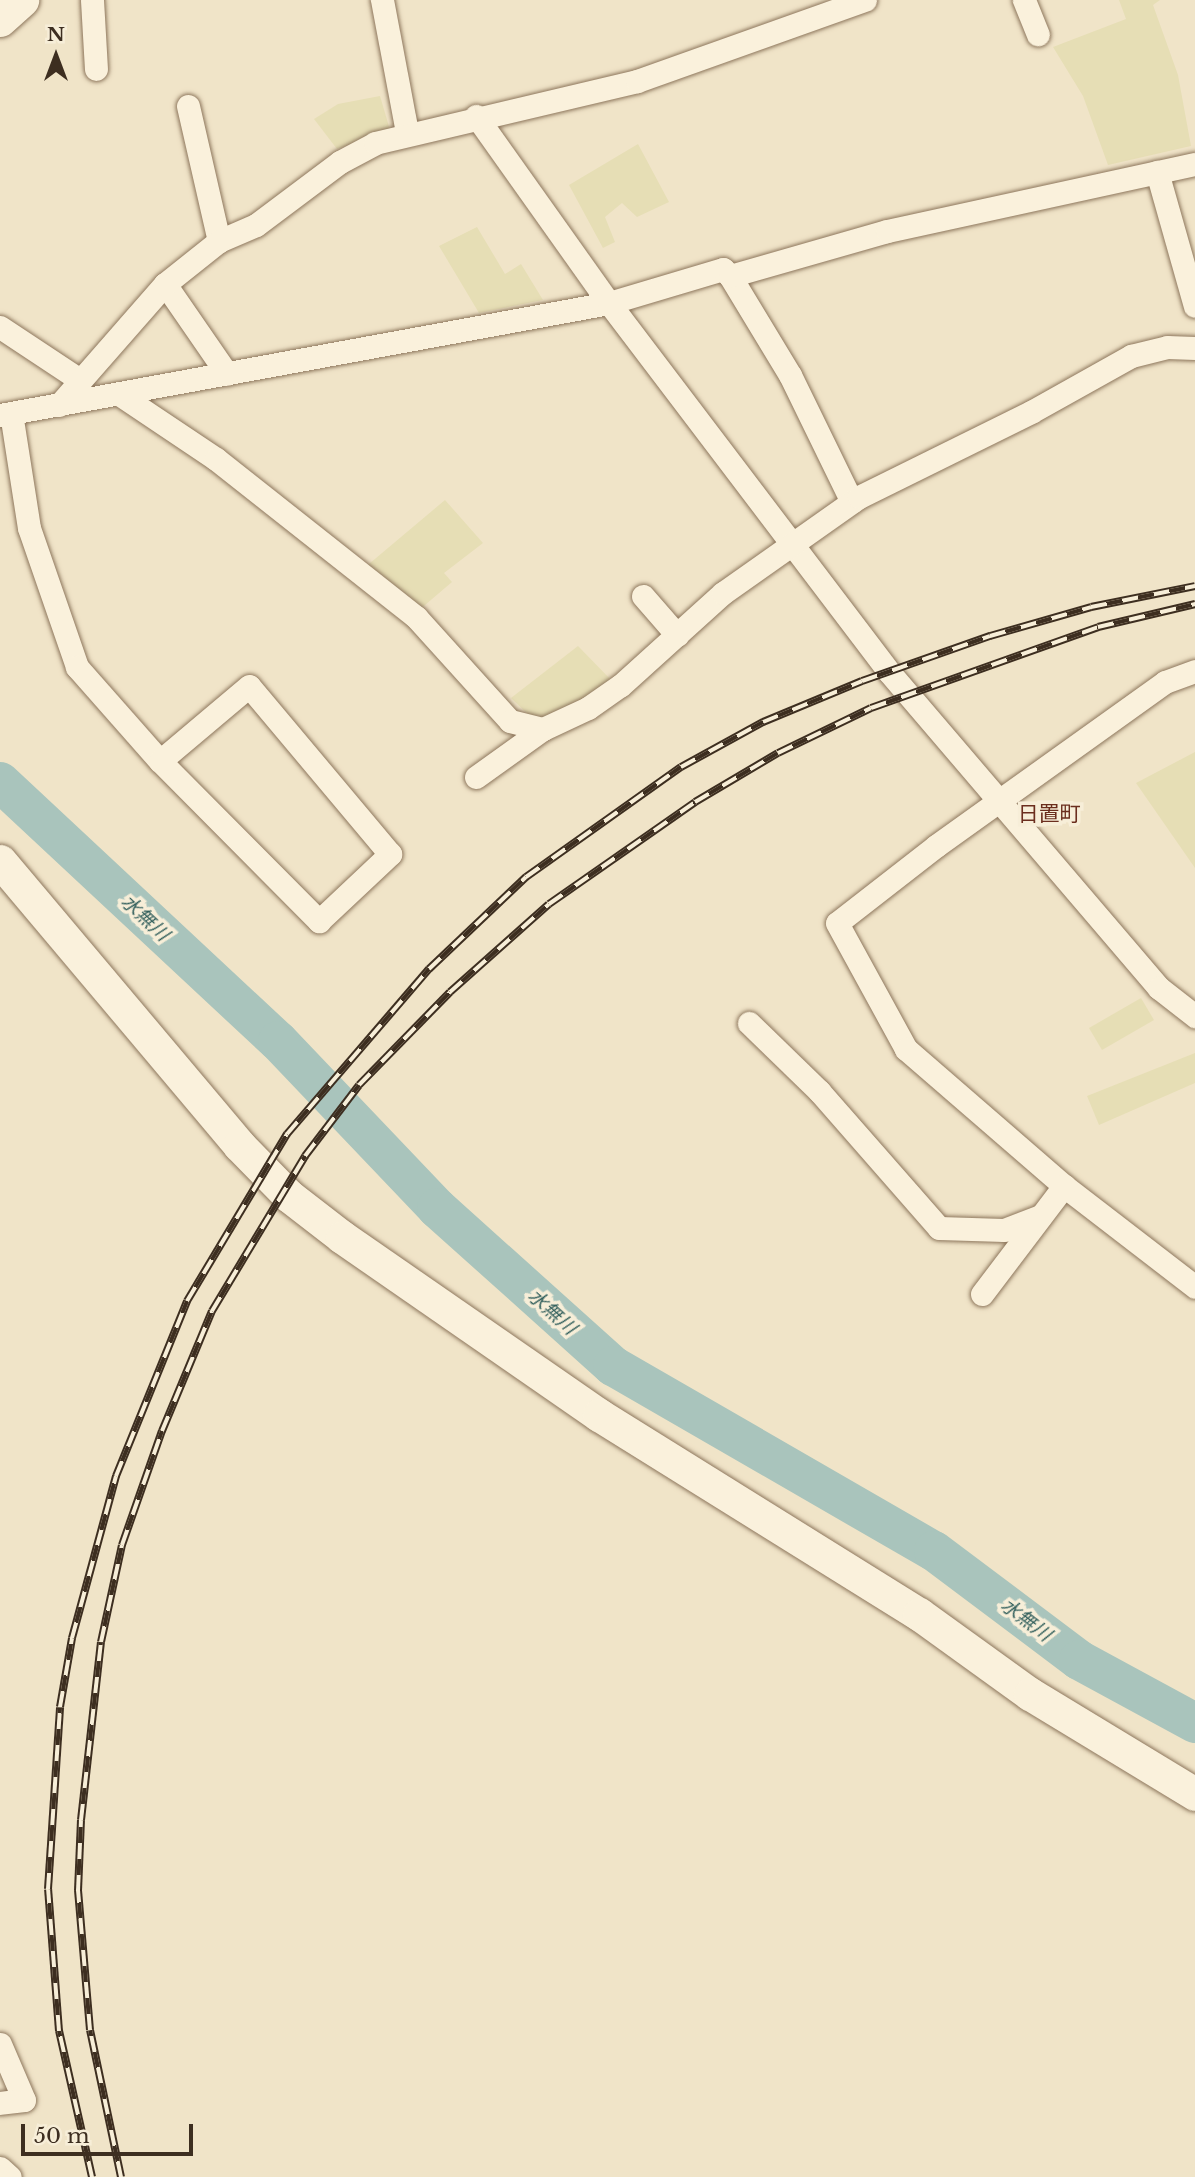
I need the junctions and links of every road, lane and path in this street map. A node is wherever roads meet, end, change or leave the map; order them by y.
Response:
1 (22, 0) edge
2 (92, 0) edge
3 (382, 0) edge
4 (865, 0) edge
5 (1024, 0) edge
6 (0, 20) edge
7 (1038, 34) dead end
8 (96, 69) dead end
9 (188, 106) dead end
10 (476, 116) junction
11 (407, 132) junction
12 (1195, 164) edge
13 (1157, 172) junction
14 (219, 241) junction
15 (730, 276) junction
16 (165, 284) junction
17 (609, 303) junction
18 (1195, 306) edge
19 (0, 327) edge
20 (1195, 348) edge
21 (227, 374) junction
22 (80, 380) junction
23 (119, 394) junction
24 (59, 405) junction
25 (6, 414) edge
26 (852, 502) junction
27 (792, 545) junction
28 (643, 596) dead end
29 (677, 635) junction
30 (1195, 671) edge
31 (543, 729) junction
32 (160, 761) junction
33 (476, 777) dead end
34 (998, 804) junction
35 (0, 861) edge
36 (1195, 1016) edge
37 (749, 1023) dead end
38 (1064, 1186) junction
39 (1040, 1216) junction
40 (1195, 1287) edge
41 (982, 1294) dead end
42 (1195, 1794) edge
43 (0, 2044) edge
44 (0, 2103) edge
45 (0, 2168) edge
46 (10, 2177) edge

1 - 6 street
2 - 8 street
3 - 11 street
4 - 10 street
5 - 7 street
9 - 14 street
10 - 11 street
10 - 17 street
11 - 14 street
12 - 13 street
13 - 15 street
13 - 18 street
14 - 16 street
15 - 17 street
15 - 26 street
16 - 21 street
16 - 22 street
17 - 21 street
17 - 27 street
19 - 22 street
20 - 26 street
21 - 23 street
22 - 24 street
23 - 24 street
23 - 31 street
24 - 25 street
25 - 32 street
26 - 27 street
27 - 29 street
27 - 34 street
28 - 29 street
29 - 31 street
30 - 34 street
31 - 33 street
32 - 32 street
34 - 36 street
34 - 38 street
35 - 42 street
37 - 39 street
38 - 39 street
38 - 40 street
39 - 41 street
43 - 44 street
45 - 46 street

